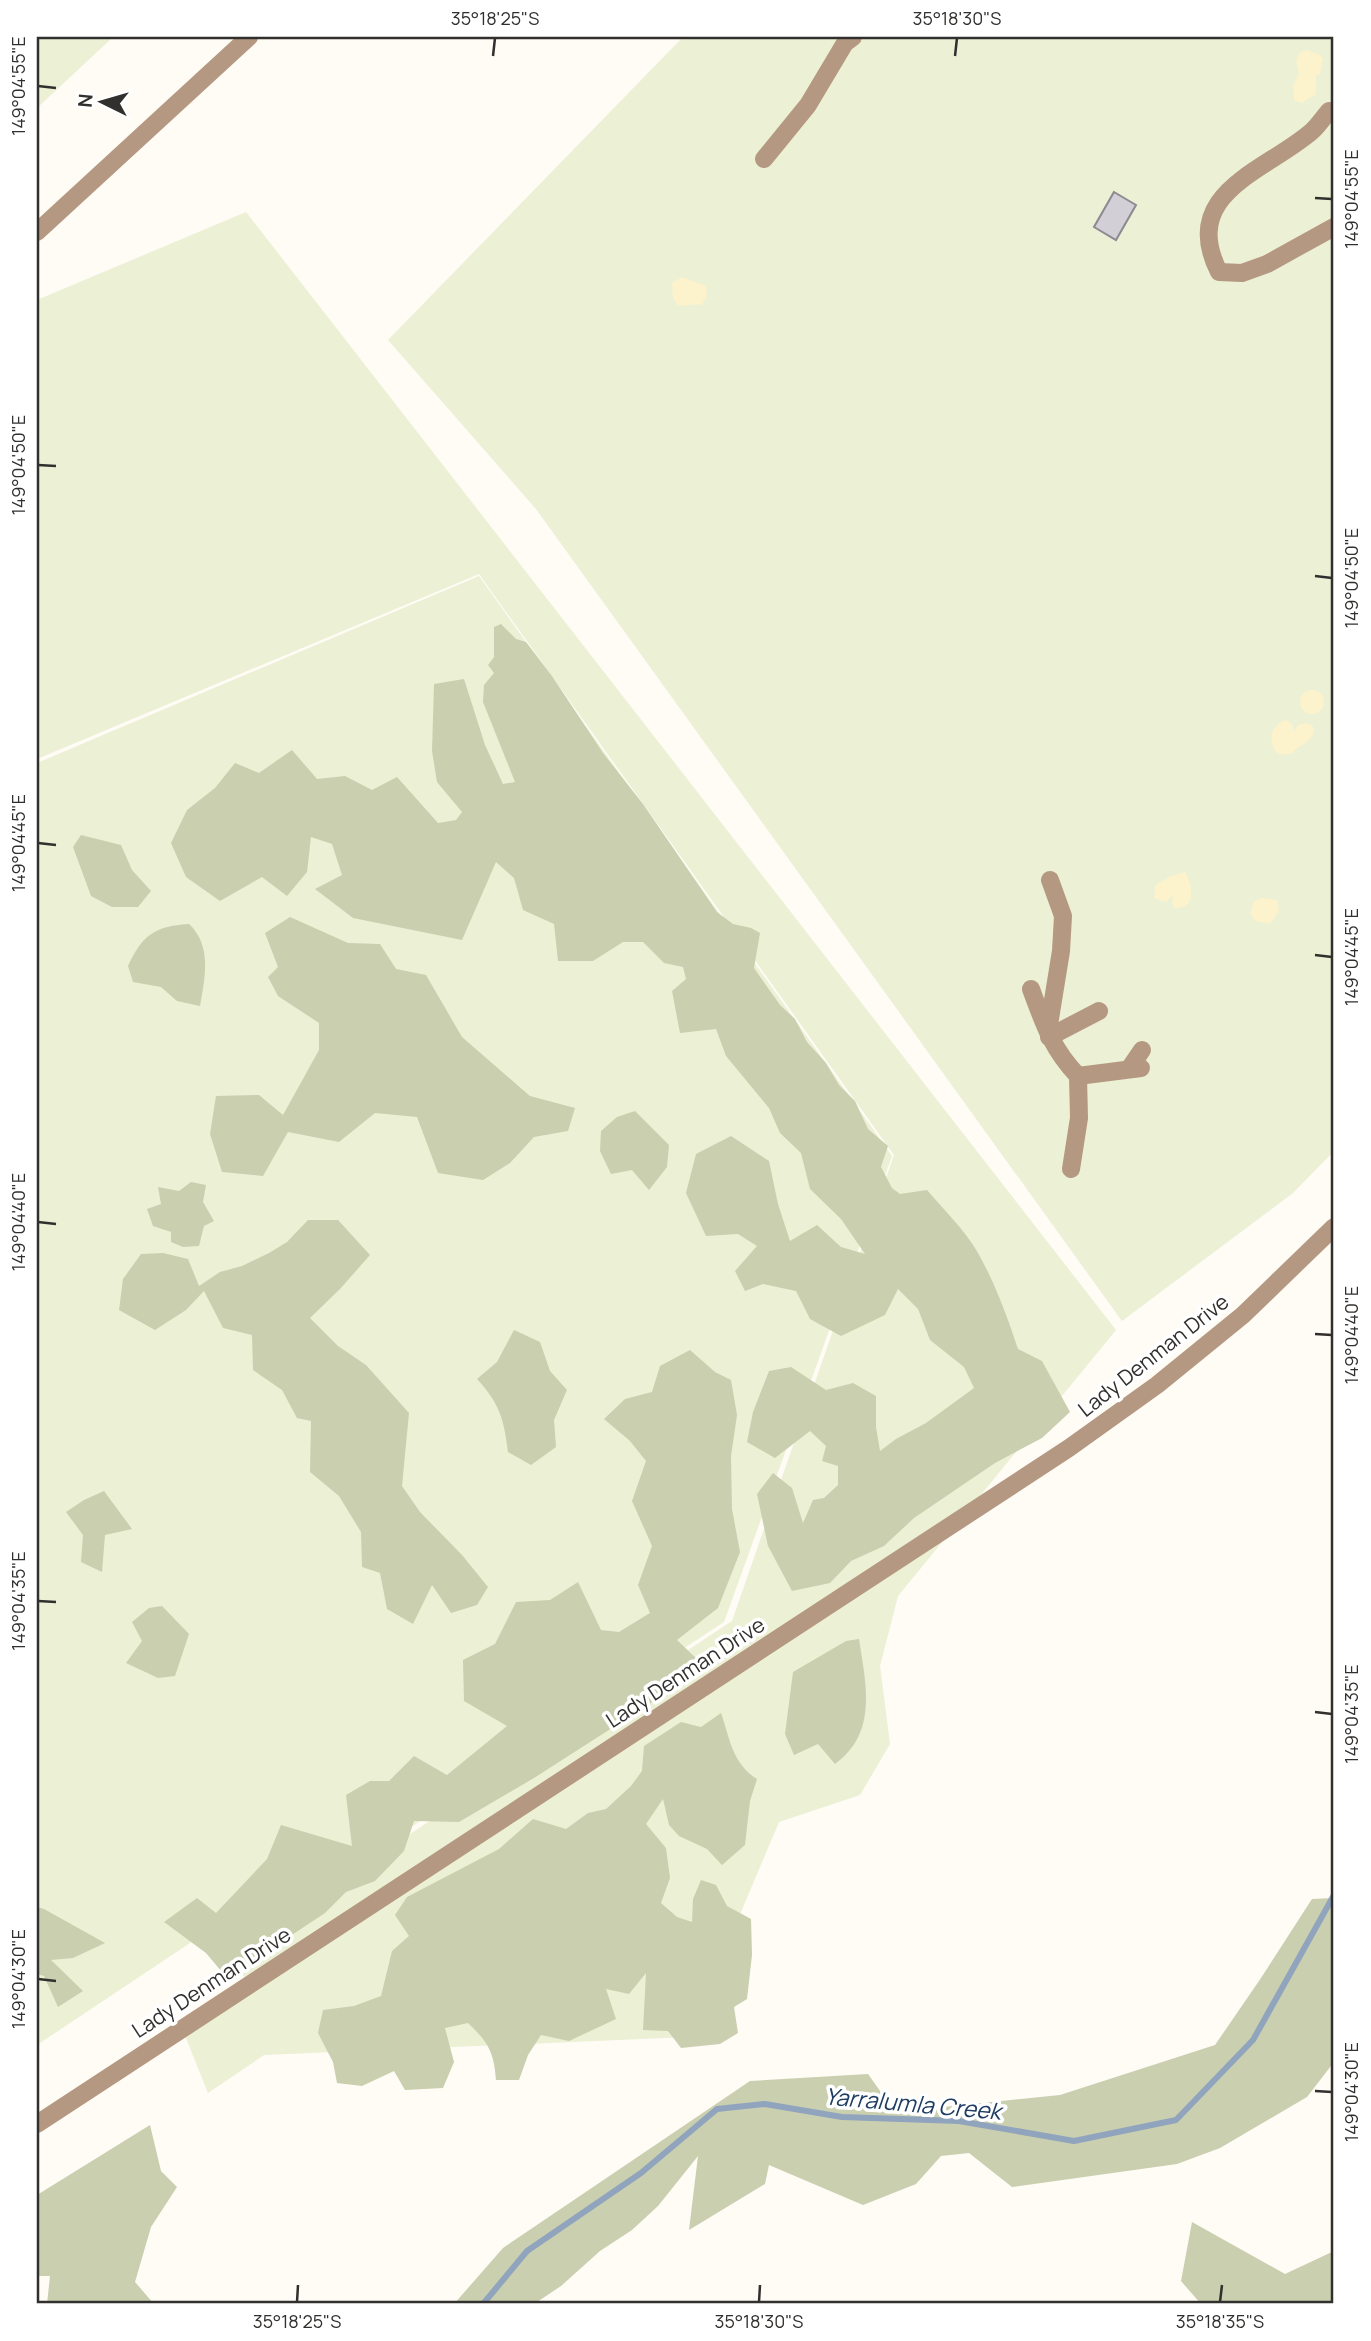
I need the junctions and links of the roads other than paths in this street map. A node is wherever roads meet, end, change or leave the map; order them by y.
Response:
1 (249, 37) edge
2 (853, 37) edge
3 (1329, 111) dead end
4 (764, 159) dead end
5 (1334, 227) edge
6 (37, 232) edge
7 (1050, 880) dead end
8 (1031, 989) dead end
9 (1098, 1011) dead end
10 (1048, 1036) junction
11 (1137, 1063) dead end
12 (1078, 1076) junction
13 (1071, 1169) dead end
14 (1334, 1227) edge
15 (37, 2124) edge

1 - 6 street
2 - 4 street
3 - 5 street
7 - 10 street
8 - 10 street
9 - 10 street
10 - 12 street
11 - 12 street
12 - 13 street
14 - 15 street, Lady Denman Drive

